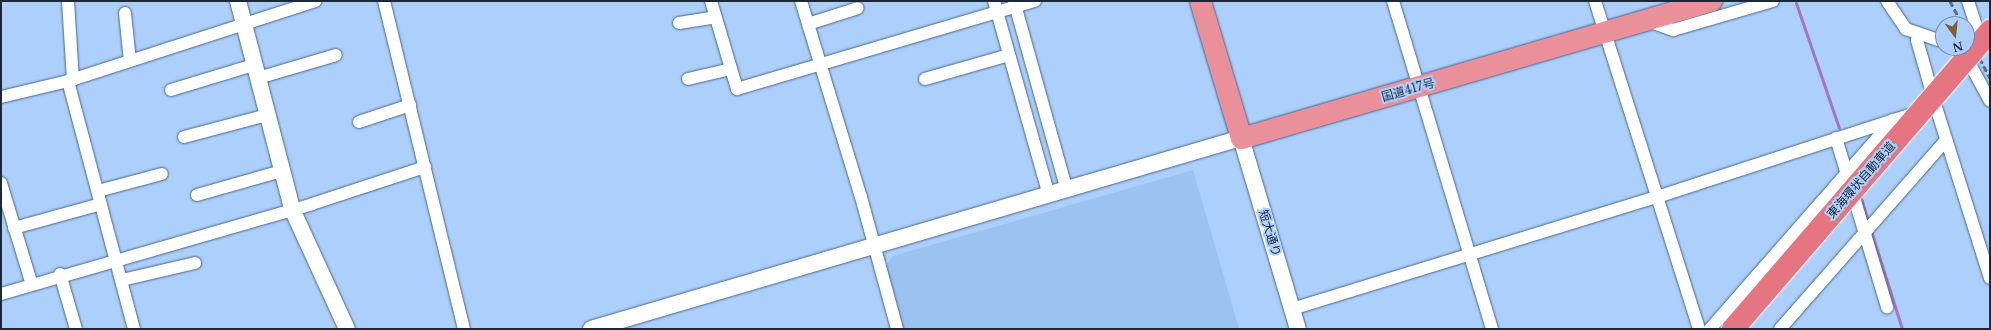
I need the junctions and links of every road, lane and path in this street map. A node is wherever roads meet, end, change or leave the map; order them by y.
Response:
1 (68, 1) edge
2 (238, 1) edge
3 (315, 1) edge
4 (384, 1) edge
5 (711, 1) edge
6 (801, 1) edge
7 (1034, 1) edge
8 (1200, 1) edge
9 (1393, 1) edge
10 (1595, 1) edge
11 (1711, 1) edge
12 (1773, 1) edge
13 (1887, 1) edge
14 (1968, 1) edge
15 (1005, 7) edge
16 (858, 8) dead end
17 (125, 13) dead end
18 (716, 18) junction
19 (1646, 20) junction
20 (679, 23) dead end
21 (244, 24) junction
22 (808, 24) junction
23 (1986, 29) edge
24 (1605, 32) junction
25 (1920, 36) junction
26 (1935, 40) edge
27 (1975, 40) edge
28 (336, 55) dead end
29 (1009, 55) junction
30 (1966, 56) edge
31 (130, 61) junction
32 (820, 64) junction
33 (731, 69) junction
34 (256, 71) junction
35 (925, 79) dead end
36 (688, 80) dead end
37 (70, 81) junction
38 (1418, 87) junction
39 (171, 90) dead end
40 (3, 92) edge
41 (1990, 101) edge
42 (410, 105) junction
43 (1936, 107) junction
44 (267, 115) junction
45 (1893, 120) junction
46 (359, 122) dead end
47 (184, 137) dead end
48 (1241, 138) junction
49 (1836, 138) junction
50 (1946, 140) junction
51 (425, 167) junction
52 (282, 171) junction
53 (162, 174) dead end
54 (1847, 174) junction
55 (1, 184) edge
56 (1058, 189) junction
57 (98, 191) junction
58 (197, 195) dead end
59 (1657, 197) junction
60 (101, 204) junction
61 (292, 209) junction
62 (14, 228) junction
63 (1864, 232) junction
64 (874, 244) junction
65 (1469, 255) junction
66 (116, 259) junction
67 (195, 263) dead end
68 (60, 274) junction
69 (1990, 278) edge
70 (122, 280) junction
71 (31, 282) junction
72 (1, 294) edge
73 (1888, 307) dead end
74 (1292, 309) junction
75 (598, 328) edge
76 (76, 329) edge
77 (134, 329) edge
78 (347, 329) edge
79 (464, 329) edge
80 (897, 329) edge
81 (1298, 329) edge
82 (1492, 329) edge
83 (1699, 329) edge
84 (1710, 329) edge
85 (1733, 329) edge
86 (1780, 329) edge

1 - 37 street
2 - 21 street
3 - 21 street
4 - 42 street
5 - 18 street
6 - 22 street
7 - 15 street
8 - 48 highway
9 - 38 street
10 - 24 street
11 - 19 highway, 国道417号
12 - 19 street
13 - 25 street
14 - 23 street
15 - 29 street
15 - 32 street
15 - 56 street
16 - 22 street
17 - 31 street
18 - 20 street
18 - 33 street
19 - 24 highway, 国道417号
21 - 31 street
21 - 34 street
22 - 32 street
23 - 27 street
23 - 85 highway, 東海環状自動車道, bridge
24 - 38 highway, 国道417号
24 - 59 street
25 - 26 street
25 - 43 street
28 - 34 street
29 - 35 street
29 - 56 street
30 - 41 street
31 - 37 street
32 - 33 street
32 - 64 street
33 - 36 street
34 - 39 street
34 - 44 street
37 - 40 street
37 - 57 street
38 - 48 highway, 国道417号
38 - 65 street
42 - 46 street
42 - 51 street
43 - 45 street
43 - 50 street
44 - 47 street
44 - 52 street
45 - 49 street
45 - 54 street
48 - 56 street
48 - 74 street, 短大通り
49 - 54 street
49 - 59 street
50 - 63 street
50 - 69 street
51 - 61 street
51 - 79 street
52 - 58 street
52 - 61 street
53 - 57 street
54 - 63 street
54 - 84 street
55 - 62 street
56 - 64 street
57 - 60 street
59 - 65 street
59 - 83 street
60 - 62 street
60 - 66 street
61 - 66 street
61 - 78 street
62 - 71 street
63 - 73 street
63 - 86 street
64 - 75 street
64 - 80 street
65 - 74 street
65 - 82 street
66 - 68 street
66 - 70 street
67 - 70 street
68 - 71 street
68 - 76 street
70 - 77 street
71 - 72 street
74 - 81 street, 短大通り

